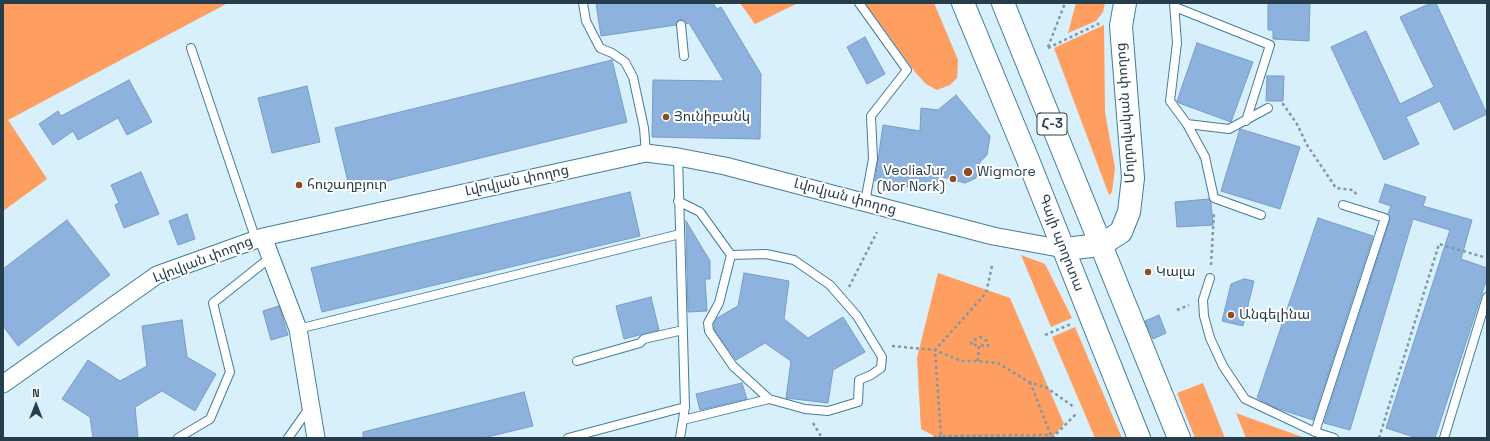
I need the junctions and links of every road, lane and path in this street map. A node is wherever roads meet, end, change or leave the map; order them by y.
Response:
1 (583, 3) edge
2 (859, 3) edge
3 (963, 3) edge
4 (1003, 3) edge
5 (1065, 3) edge
6 (1125, 3) edge
7 (1175, 5) edge
8 (1106, 20) dead end
9 (681, 25) dead end
10 (191, 48) dead end
11 (684, 56) dead end
12 (1283, 104) dead end
13 (1268, 108) dead end
14 (1246, 121) junction
15 (1187, 124) junction
16 (646, 153) junction
17 (678, 157) junction
18 (1214, 198) junction
19 (1360, 199) dead end
20 (678, 201) junction
21 (864, 202) junction
22 (1343, 205) dead end
23 (1261, 215) dead end
24 (877, 232) dead end
25 (680, 234) junction
26 (260, 238) junction
27 (1101, 244) junction
28 (1064, 249) junction
29 (731, 255) junction
30 (271, 257) junction
31 (1487, 258) edge
32 (992, 266) dead end
33 (1210, 278) joint
34 (1487, 297) edge
35 (843, 299) junction
36 (1073, 323) dead end
37 (298, 329) junction
38 (683, 330) junction
39 (868, 331) junction
40 (1046, 335) dead end
41 (980, 345) junction
42 (935, 350) junction
43 (577, 360) dead end
44 (978, 360) junction
45 (1029, 382) junction
46 (3, 384) edge
47 (768, 399) junction
48 (310, 406) junction
49 (685, 407) junction
50 (1074, 407) dead end
51 (1076, 414) dead end
52 (683, 420) junction
53 (1315, 432) junction
54 (941, 436) junction
55 (1052, 437) edge
56 (178, 438) edge
57 (288, 438) edge
58 (316, 438) edge
59 (568, 438) edge
60 (680, 438) edge
61 (933, 438) edge
62 (1139, 438) edge
63 (1179, 438) edge
64 (1334, 438) edge
65 (1380, 438) edge
66 (1444, 438) edge

1 - 16 lane
2 - 21 lane
3 - 28 main road, Գայի պողոտա / Հ-3
4 - 27 main road, Հ-3
5 - 8 path
6 - 27 main road, Մոլդովական փողոց
7 - 14 lane
7 - 15 lane
9 - 11 lane
10 - 26 lane
12 - 19 path
13 - 14 lane
14 - 15 lane
15 - 18 lane
16 - 17 street, Լվովյան փողոց
16 - 26 street, Լվովյան փողոց
17 - 20 lane
17 - 21 street, Լվովյան փողոց
18 - 23 lane
18 - 33 path
20 - 25 lane
20 - 29 lane
21 - 28 street, Լվովյան փողոց
22 - 53 lane
24 - 35 path
25 - 37 lane
25 - 38 lane
26 - 30 street
26 - 46 street, Լվովյան փողոց
27 - 28 main road, Մոլդովական փողոց
27 - 63 main road, Հ-3
28 - 62 main road, Գայի պողոտա / Հ-3
29 - 35 lane
29 - 47 lane
30 - 37 street
30 - 56 lane
31 - 65 path
32 - 42 path
33 - 53 lane
34 - 66 lane
35 - 39 lane
36 - 40 path
37 - 48 street
38 - 43 lane
38 - 49 lane
39 - 42 path
39 - 47 lane
41 - 41 path
41 - 44 path
42 - 44 path
42 - 54 path
44 - 45 path
45 - 50 path
45 - 55 path
47 - 52 lane
48 - 57 lane
48 - 58 street
49 - 52 lane
49 - 59 lane
51 - 55 path
52 - 60 lane
53 - 64 lane
54 - 55 path
54 - 61 path

